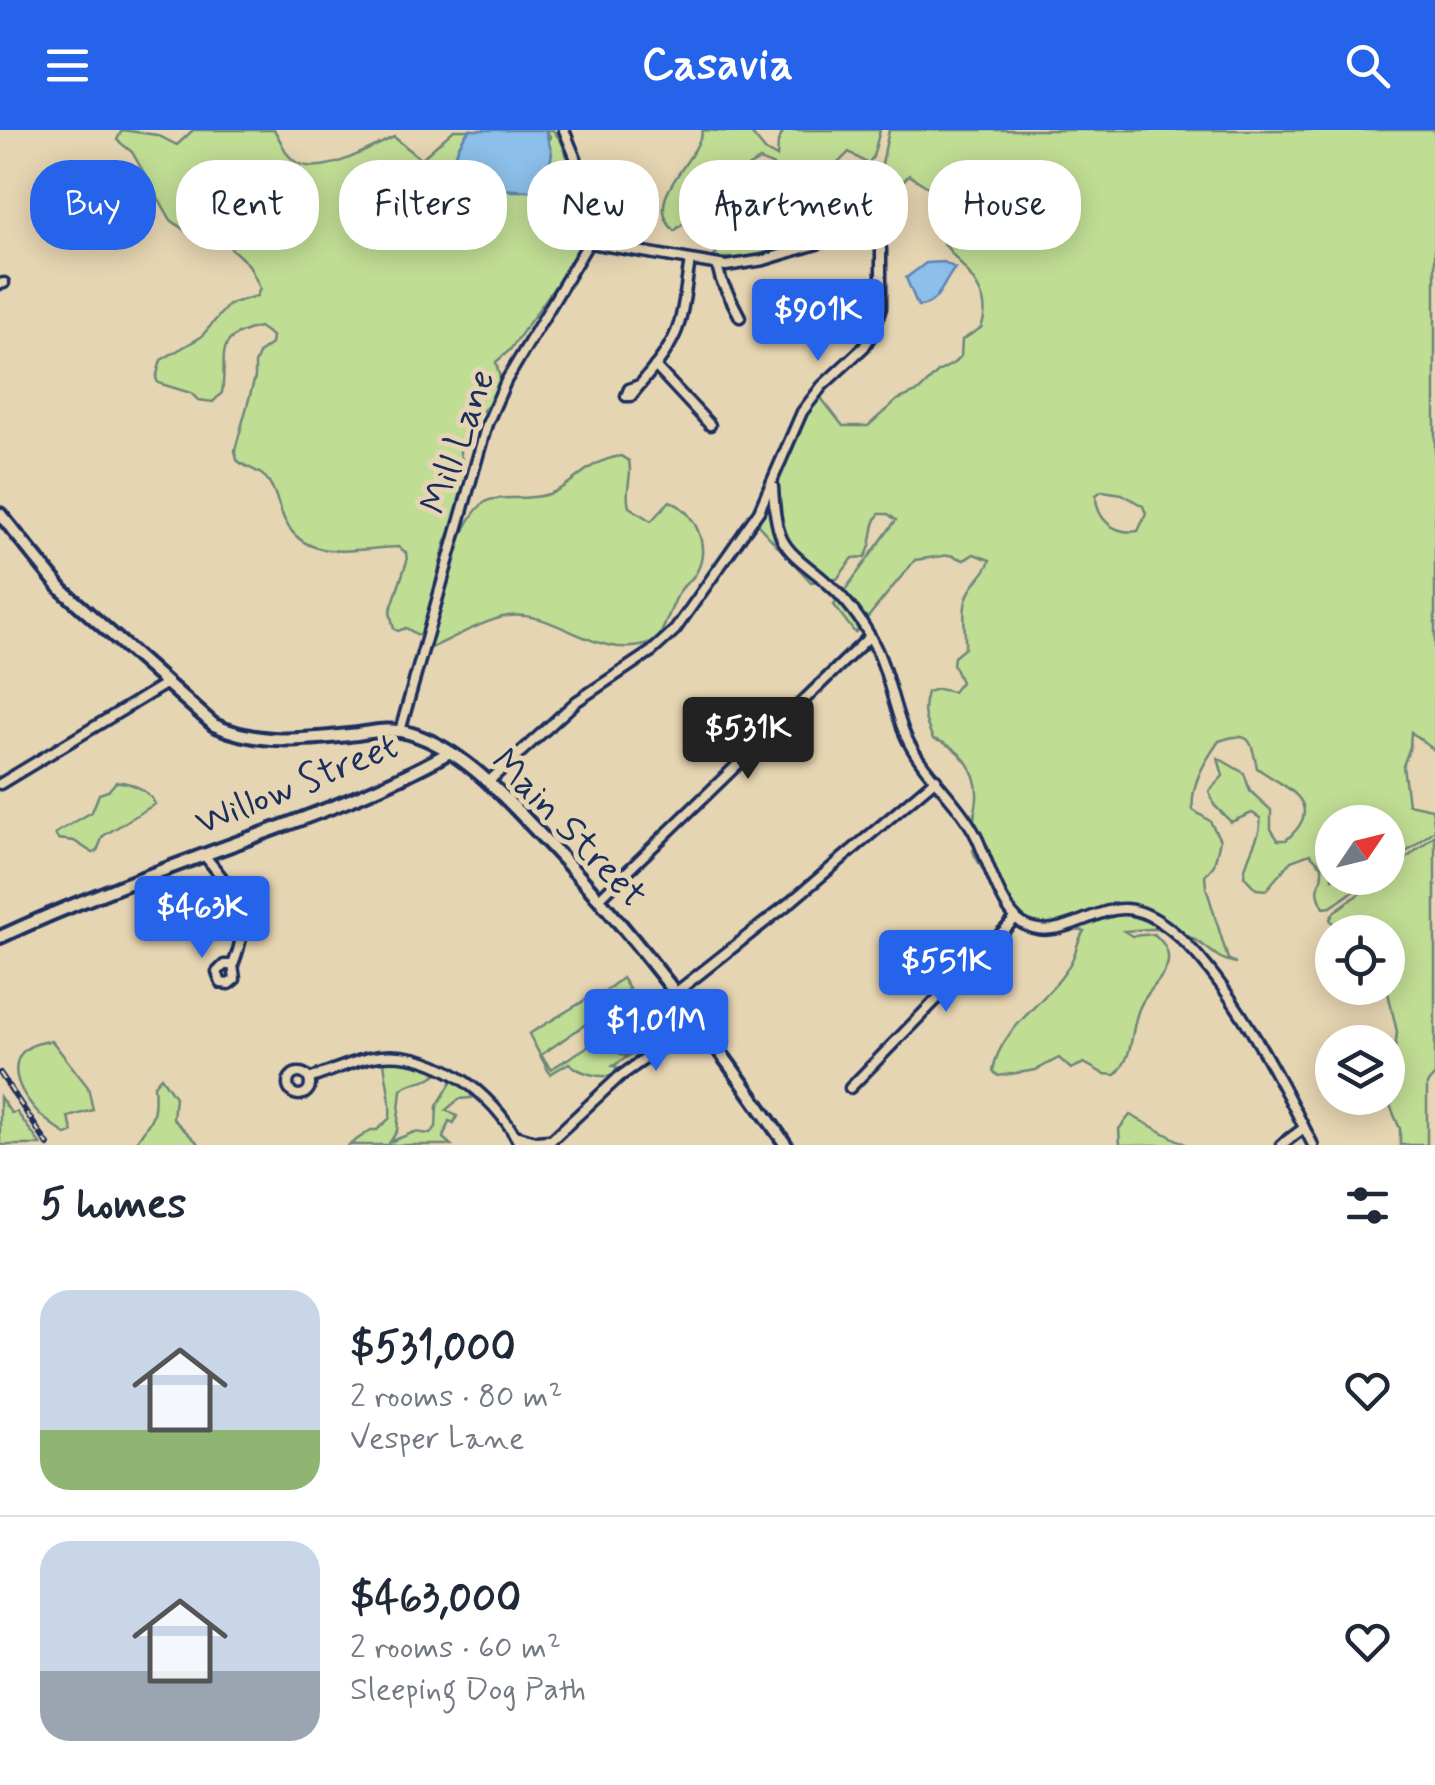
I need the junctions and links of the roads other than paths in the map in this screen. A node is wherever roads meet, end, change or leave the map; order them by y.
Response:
1 (564, 130) edge
2 (576, 160) edge
3 (586, 250) edge
4 (627, 250) edge
5 (690, 262) junction
6 (717, 265) junction
7 (740, 317) dead end
8 (655, 366) junction
9 (639, 386) dead end
10 (710, 426) dead end
11 (773, 483) junction
12 (759, 511) junction
13 (0, 514) edge
14 (776, 518) junction
15 (870, 636) junction
16 (167, 683) junction
17 (400, 731) junction
18 (448, 753) junction
19 (936, 779) junction
20 (488, 782) junction
21 (0, 784) edge
22 (204, 856) junction
23 (598, 899) junction
24 (1016, 918) junction
25 (0, 937) edge
26 (233, 965) dead end
27 (674, 994) junction
28 (696, 1023) junction
29 (310, 1079) dead end
30 (850, 1088) dead end
31 (1304, 1128) junction
32 (516, 1135) junction
33 (548, 1143) edge
34 (520, 1145) edge
35 (786, 1145) edge
36 (1282, 1145) edge
37 (1312, 1145) edge

1 - 2 street
3 - 17 street, Mill Lane
4 - 5 street
5 - 6 street
5 - 8 street
6 - 7 street
6 - 11 street
8 - 9 street
8 - 10 street
11 - 12 street
11 - 14 street
12 - 14 street
12 - 20 street
13 - 16 main road, Main Street
14 - 15 street
15 - 19 street
15 - 23 street
16 - 17 main road, Main Street
16 - 21 street
17 - 18 main road, Main Street
18 - 20 main road, Main Street
18 - 22 main road, Willow Street
19 - 24 street
19 - 27 street
20 - 23 main road, Main Street
22 - 25 main road, Willow Street
22 - 26 street
23 - 27 main road, Main Street
24 - 30 street
24 - 31 street
27 - 28 main road, Main Street
28 - 33 street
28 - 35 main road, Main Street
29 - 32 street
31 - 36 street
31 - 37 street
32 - 33 street
32 - 34 street

